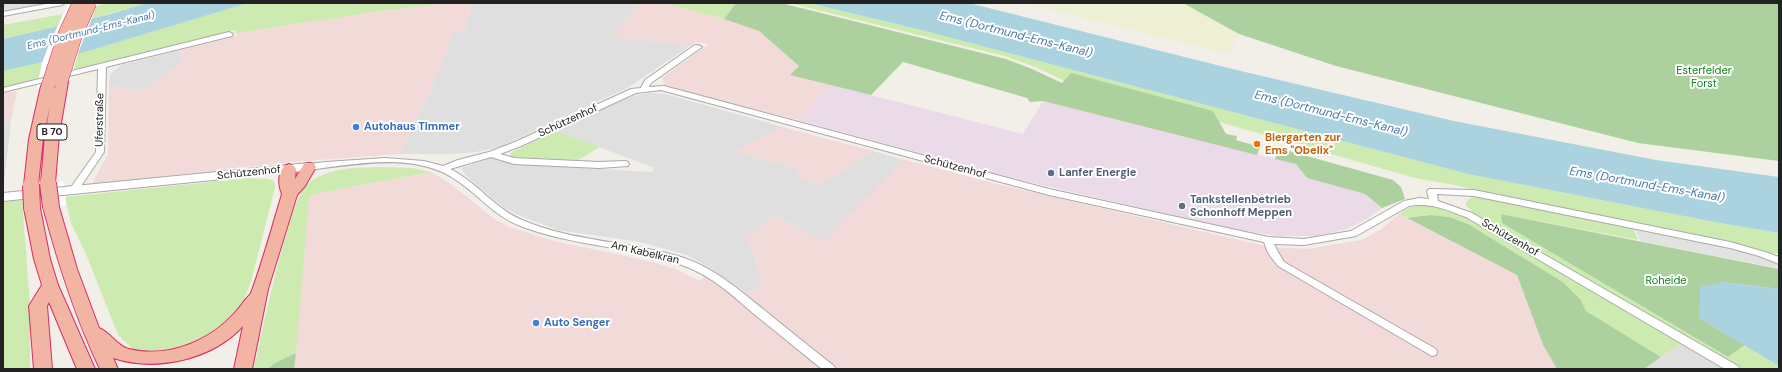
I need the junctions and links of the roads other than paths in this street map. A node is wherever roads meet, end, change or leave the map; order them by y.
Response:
1 (62, 3) edge
2 (79, 3) edge
3 (90, 3) edge
4 (3, 14) edge
5 (229, 34) dead end
6 (698, 47) dead end
7 (102, 66) junction
8 (55, 84) junction
9 (644, 89) junction
10 (3, 90) edge
11 (492, 154) junction
12 (625, 164) dead end
13 (309, 167) junction
14 (445, 168) junction
15 (289, 169) junction
16 (74, 190) junction
17 (290, 194) junction
18 (3, 197) edge
19 (1434, 202) junction
20 (1268, 240) junction
21 (1779, 262) edge
22 (50, 285) junction
23 (260, 289) junction
24 (93, 333) junction
25 (1432, 352) dead end
26 (43, 369) edge
27 (86, 369) edge
28 (109, 369) edge
29 (243, 369) edge
30 (830, 369) edge
31 (1734, 369) edge

1 - 4 street
2 - 8 highway, B 70, bridge
3 - 8 highway, B 70, bridge
5 - 7 street
6 - 9 street, Schützenhof
7 - 10 street
7 - 16 street, Uferstraße
8 - 22 highway, B 70, bridge
8 - 24 highway, B 70, bridge
9 - 11 street, Schützenhof
9 - 20 street, Schützenhof
11 - 12 street
11 - 14 street, Schützenhof
13 - 14 street, Schützenhof
13 - 15 street, Schützenhof
13 - 17 highway
14 - 30 street, Am Kabelkran
15 - 16 street, Schützenhof
15 - 17 highway
16 - 18 street, Schützenhof
17 - 23 highway
19 - 20 street, Schützenhof
19 - 21 street
19 - 31 street, Schützenhof
20 - 25 street
22 - 26 highway
22 - 27 highway, B 70
23 - 24 highway
23 - 29 highway
24 - 28 highway, B 70

